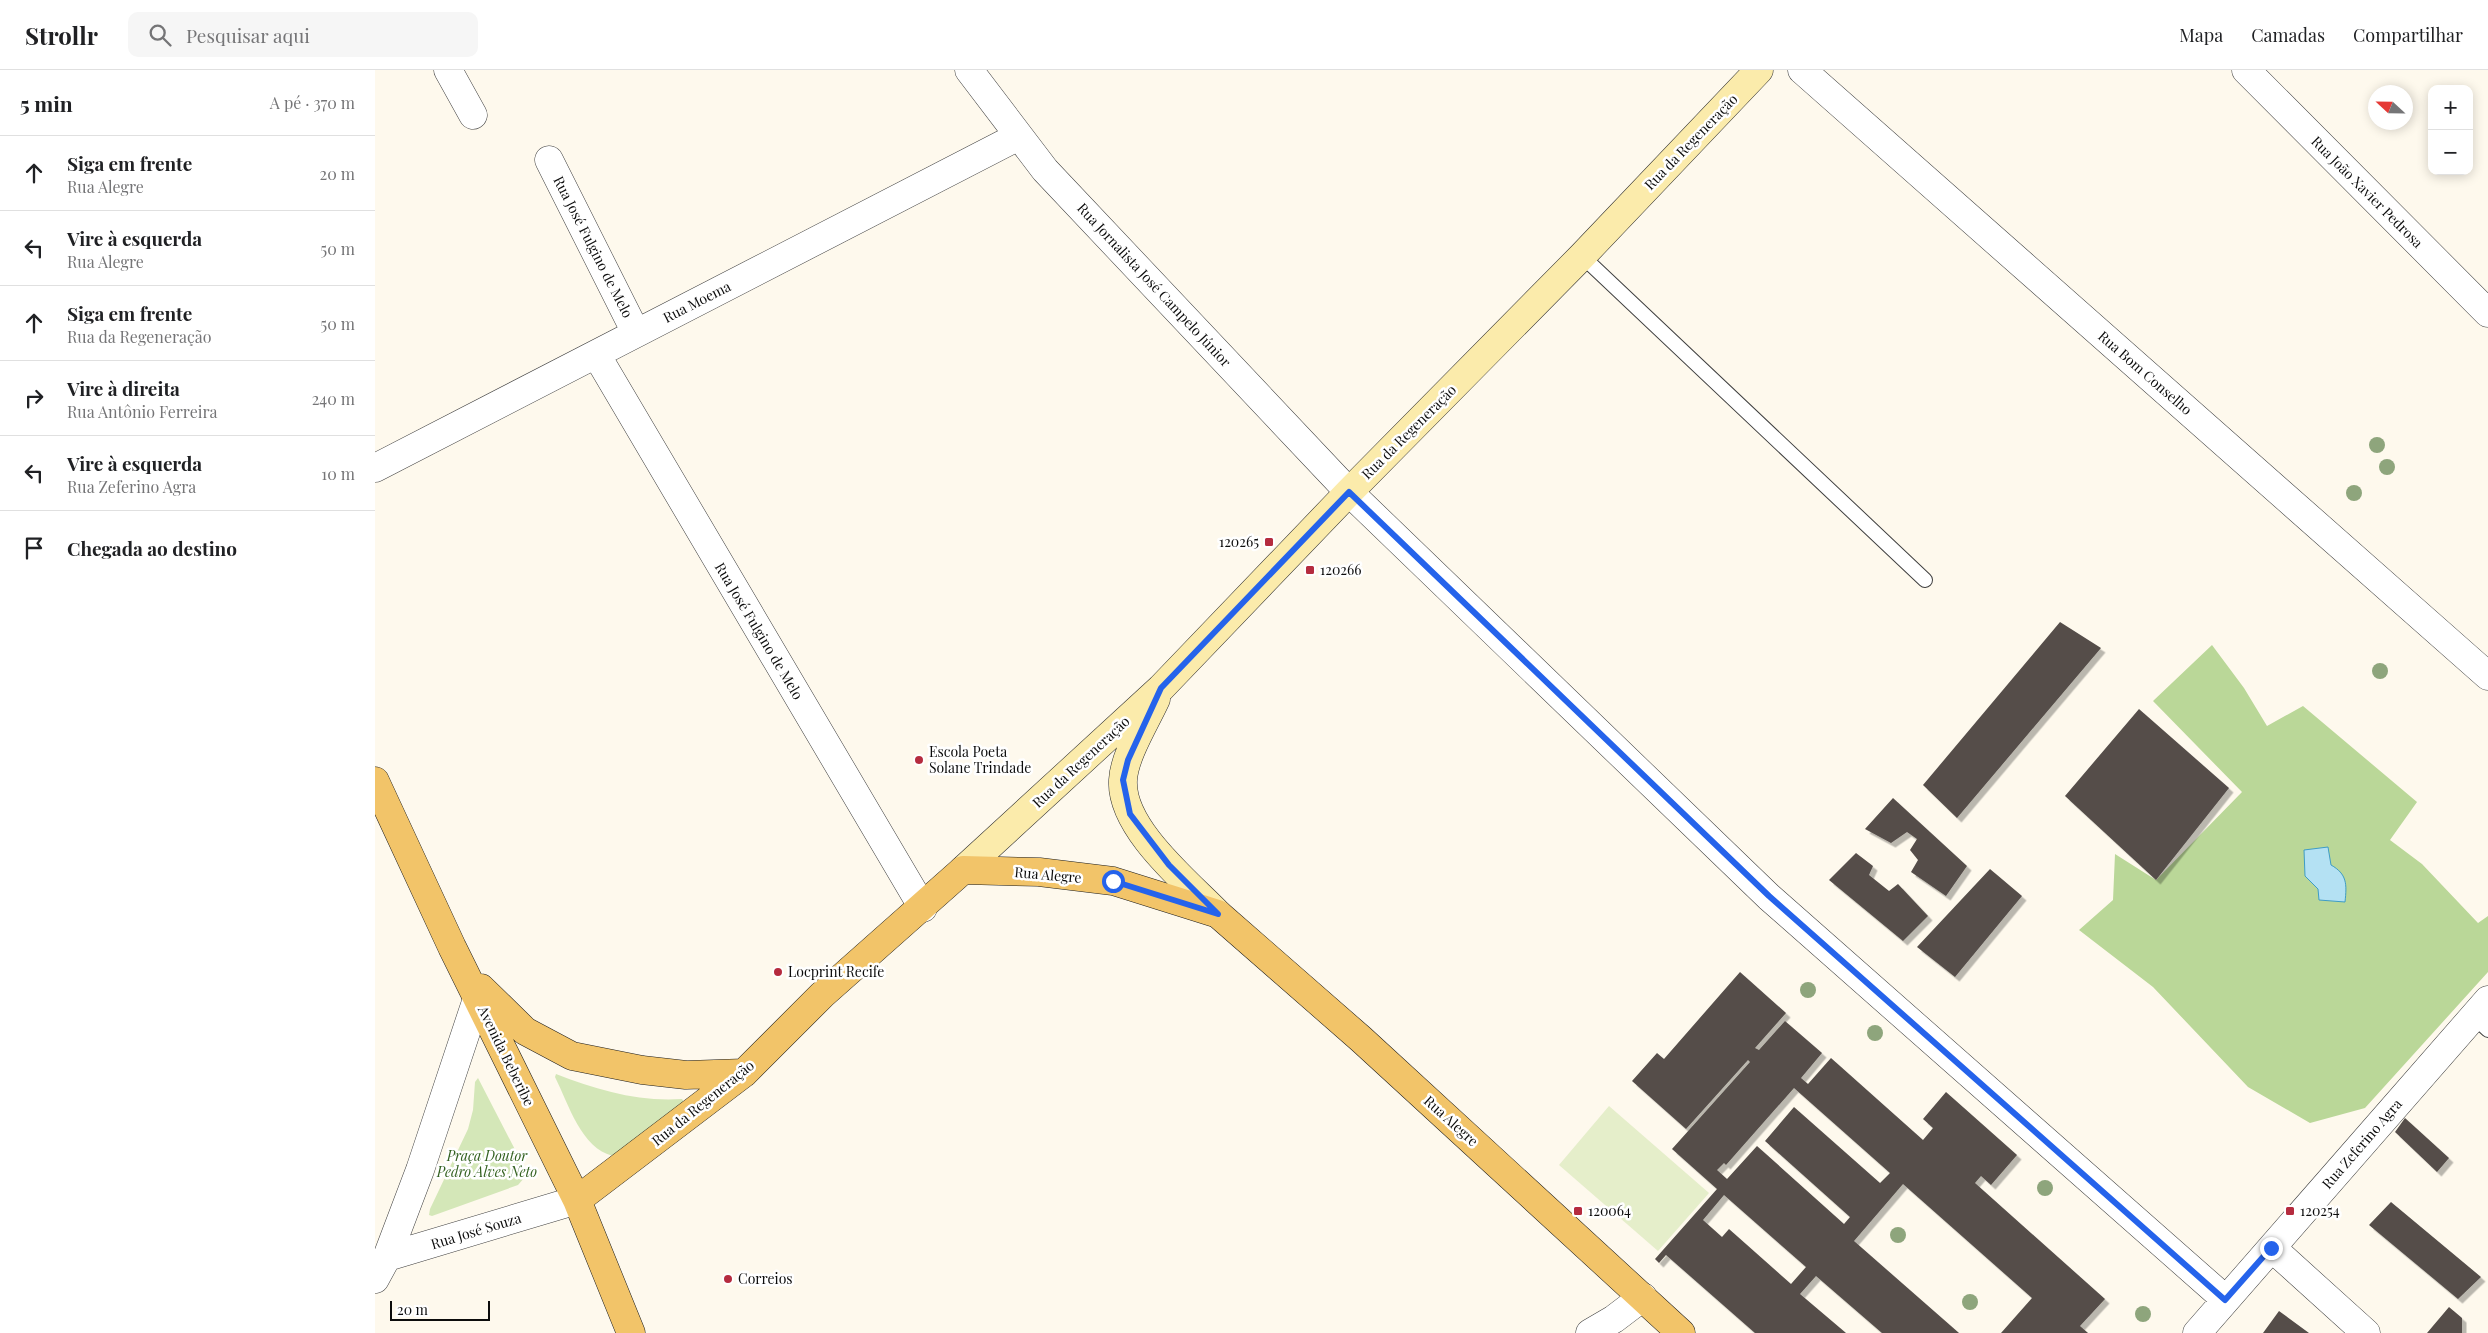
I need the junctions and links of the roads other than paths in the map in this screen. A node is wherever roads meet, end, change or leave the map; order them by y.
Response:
1 (448, 70) edge
2 (969, 70) edge
3 (1759, 70) edge
4 (1802, 70) edge
5 (2246, 70) edge
6 (473, 115) dead end
7 (1019, 136) junction
8 (549, 160) dead end
9 (1582, 256) junction
10 (2488, 313) edge
11 (637, 333) junction
12 (596, 354) junction
13 (375, 468) edge
14 (1349, 492) junction
15 (1925, 580) dead end
16 (2488, 676) edge
17 (1161, 688) junction
18 (375, 781) edge
19 (383, 817) edge
20 (963, 870) junction
21 (923, 908) junction
22 (1218, 914) junction
23 (472, 985) junction
24 (2483, 1015) edge
25 (744, 1073) junction
26 (577, 1200) junction
27 (2271, 1248) junction
28 (379, 1265) edge
29 (1643, 1297) junction
30 (2225, 1300) junction
31 (631, 1333) edge
32 (1589, 1333) edge
33 (1681, 1333) edge
34 (2197, 1333) edge
35 (2366, 1333) edge

1 - 6 street
2 - 7 street, Rua Jornalista José Campelo Júnior
3 - 9 main road, Rua da Regeneração
4 - 16 street, Rua Bom Conselho
5 - 10 street, Rua João Xavier Pedrosa
7 - 11 street, Rua Moema
7 - 14 street, Rua Jornalista José Campelo Júnior
8 - 11 street, Rua José Fulgino de Melo
9 - 14 main road, Rua da Regeneração
9 - 15 lane
11 - 12 street, Rua Moema
12 - 13 street, Rua Moema
12 - 21 street, Rua José Fulgino de Melo
14 - 17 main road, Rua da Regeneração
14 - 30 street, Rua Jornalista José Campelo Júnior
17 - 20 main road, Rua da Regeneração
17 - 22 main road, Rua Alegre
18 - 19 main road, Avenida Beberibe
19 - 23 main road, Avenida Beberibe
20 - 21 main road, Rua da Regeneração
20 - 22 main road, Rua Alegre
21 - 25 main road, Rua da Regeneração
22 - 29 main road, Rua Alegre
23 - 25 main road
23 - 26 main road, Avenida Beberibe
23 - 28 street
24 - 27 street, Rua Zeferino Agra
25 - 26 main road, Rua da Regeneração
26 - 28 street, Rua José Souza
26 - 31 main road, Avenida Beberibe
27 - 30 street, Rua Zeferino Agra
27 - 35 street
29 - 32 street
29 - 33 main road, Rua Alegre
30 - 34 street, Rua Zeferino Agra

